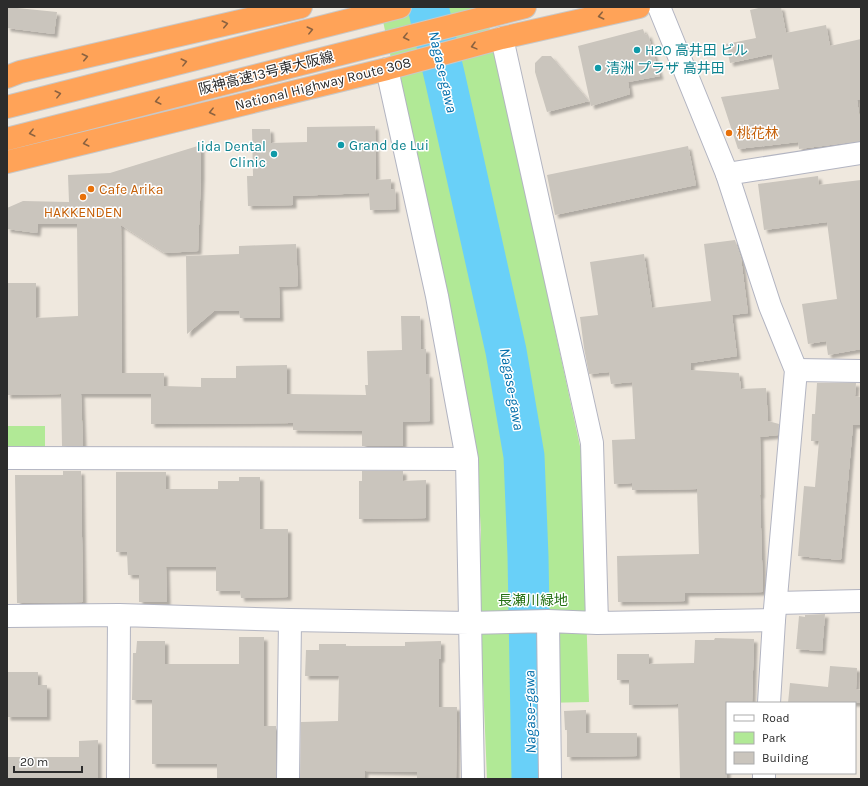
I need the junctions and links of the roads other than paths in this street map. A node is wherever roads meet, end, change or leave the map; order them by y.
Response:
1 (301, 7) edge
2 (400, 7) edge
3 (525, 7) edge
4 (639, 7) edge
5 (659, 7) edge
6 (502, 38) junction
7 (387, 69) junction
8 (7, 77) edge
9 (7, 107) edge
10 (7, 139) edge
11 (861, 154) edge
12 (7, 162) edge
13 (727, 174) junction
14 (796, 370) junction
15 (861, 371) edge
16 (7, 458) edge
17 (466, 459) junction
18 (861, 601) edge
19 (775, 612) junction
20 (119, 615) junction
21 (7, 616) edge
22 (290, 620) junction
23 (545, 621) junction
24 (469, 623) junction
25 (597, 623) junction
26 (769, 702) edge
27 (118, 779) edge
28 (288, 779) edge
29 (473, 779) edge
30 (550, 779) edge

8 -> 1 highway
9 -> 2 highway
3 -> 10 highway, 阪神高速13号東大阪線
4 -> 6 highway, National Highway Route 308
5 - 13 street
6 -> 7 highway, National Highway Route 308
6 - 25 street
7 -> 12 highway, National Highway Route 308
7 - 17 street
11 - 13 street
13 - 14 street
14 - 15 street
14 - 19 street
16 - 17 street
17 - 24 street
18 - 19 street
19 - 25 street
19 - 26 street
20 - 21 street
20 - 22 street
20 - 27 street
22 - 24 street
22 - 28 street
23 - 24 street
23 - 25 street
23 - 30 street
24 - 29 street

